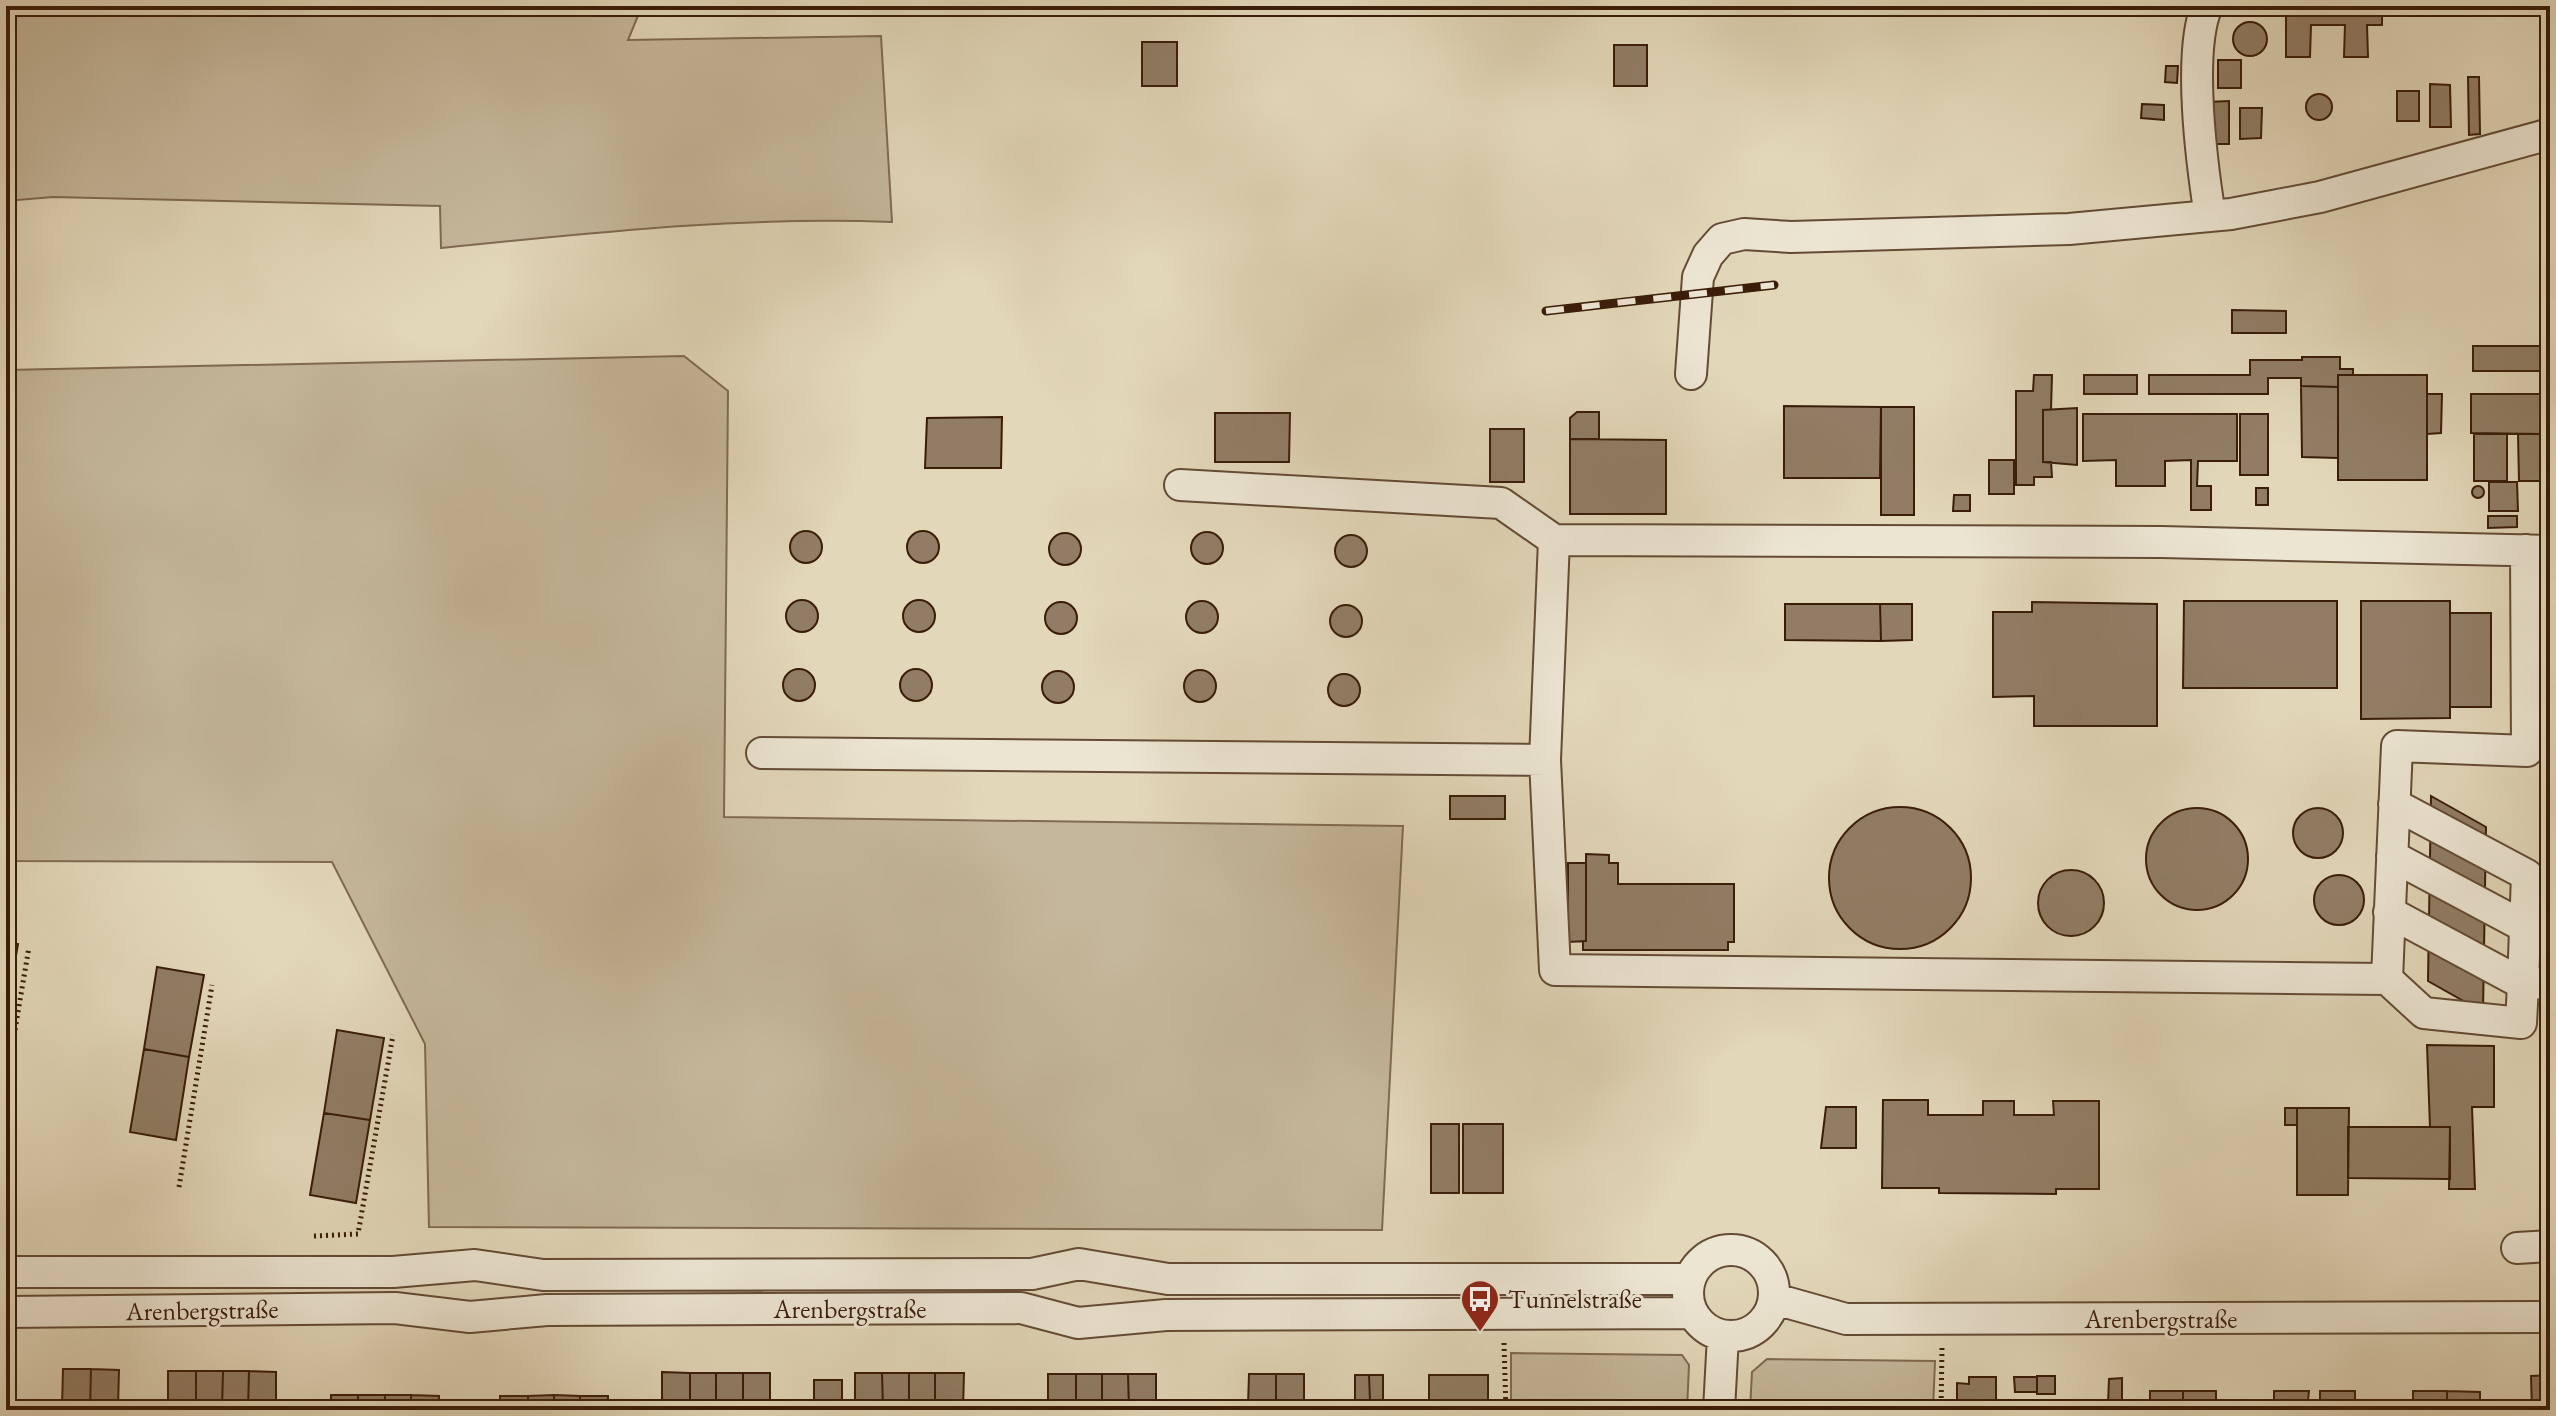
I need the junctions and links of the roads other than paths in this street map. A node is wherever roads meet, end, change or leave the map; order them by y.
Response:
1 (2207, 6) edge
2 (2550, 134) edge
3 (2210, 216) junction
4 (1691, 374) dead end
5 (1180, 485) dead end
6 (1554, 540) junction
7 (2538, 550) edge
8 (762, 753) dead end
9 (1545, 760) junction
10 (2394, 804) junction
11 (2392, 856) junction
12 (2389, 912) junction
13 (2525, 927) junction
14 (2387, 979) junction
15 (2536, 984) edge
16 (2550, 1246) edge
17 (2517, 1248) dead end
18 (6, 1272) edge
19 (1689, 1279) junction
20 (1775, 1299) junction
21 (6, 1312) edge
22 (1692, 1313) junction
23 (2550, 1317) edge
24 (1723, 1336) junction
25 (1719, 1410) edge

1 - 3 street
2 - 3 street
3 - 4 street
5 - 6 street
6 - 7 street
6 - 9 street
7 - 10 street
8 - 9 street
9 - 14 street
10 - 11 street
10 - 13 street
11 - 12 street
11 - 13 street
12 - 14 street
12 - 15 street
13 - 15 street
14 - 15 street
16 - 17 street
18 - 19 street, Arenbergstraße
19 - 20 street
19 - 22 street
20 - 23 street, Arenbergstraße
20 - 24 street
21 - 22 street, Arenbergstraße
22 - 24 street
24 - 25 street

